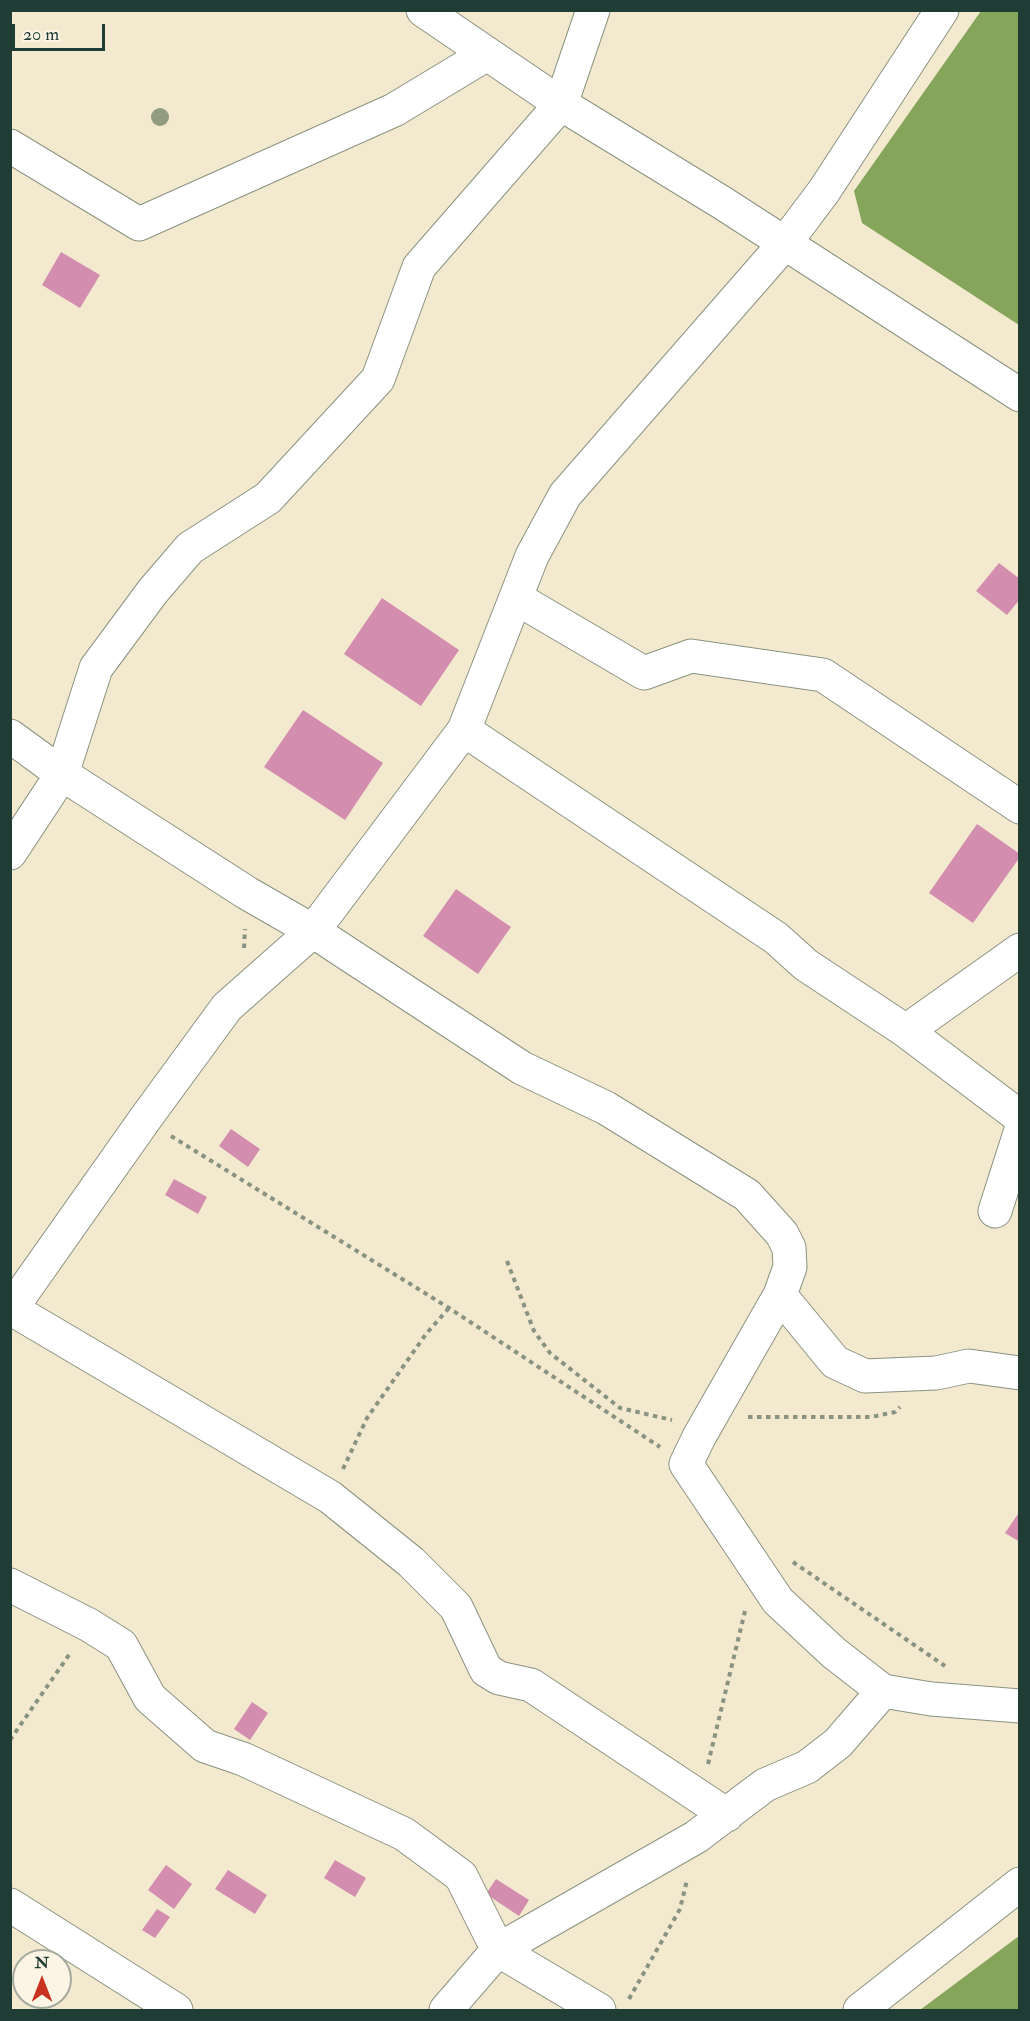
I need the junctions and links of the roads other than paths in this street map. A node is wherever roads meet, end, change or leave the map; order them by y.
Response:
1 (423, 10) edge
2 (593, 10) edge
3 (942, 10) edge
4 (487, 54) junction
5 (561, 104) junction
6 (10, 146) edge
7 (785, 243) junction
8 (1020, 395) edge
9 (516, 598) junction
10 (464, 730) junction
11 (10, 736) edge
12 (62, 774) junction
13 (1020, 807) edge
14 (10, 853) edge
15 (313, 931) junction
16 (1020, 950) edge
17 (906, 1031) junction
18 (1020, 1117) edge
19 (1020, 1133) edge
20 (995, 1210) dead end
21 (780, 1295) junction
22 (11, 1309) edge
23 (1020, 1373) edge
24 (10, 1586) edge
25 (883, 1691) junction
26 (1020, 1706) edge
27 (727, 1815) junction
28 (1020, 1884) edge
29 (10, 1905) edge
30 (498, 1950) junction
31 (176, 2010) edge
32 (446, 2010) edge
33 (599, 2010) edge
34 (860, 2010) edge

1 - 4 street
2 - 5 street
3 - 7 street
4 - 5 street
4 - 6 street
5 - 7 street
5 - 12 street
7 - 8 street
7 - 9 street
9 - 10 street
9 - 13 street
10 - 15 street
10 - 17 street
11 - 12 street
12 - 14 street
12 - 15 street
15 - 21 street
15 - 22 street
16 - 17 street
17 - 18 street
19 - 20 street
21 - 23 street
21 - 25 street
22 - 27 street
24 - 30 street
25 - 26 street
25 - 27 street
27 - 30 street
28 - 34 street
29 - 31 street
30 - 32 street
30 - 33 street

